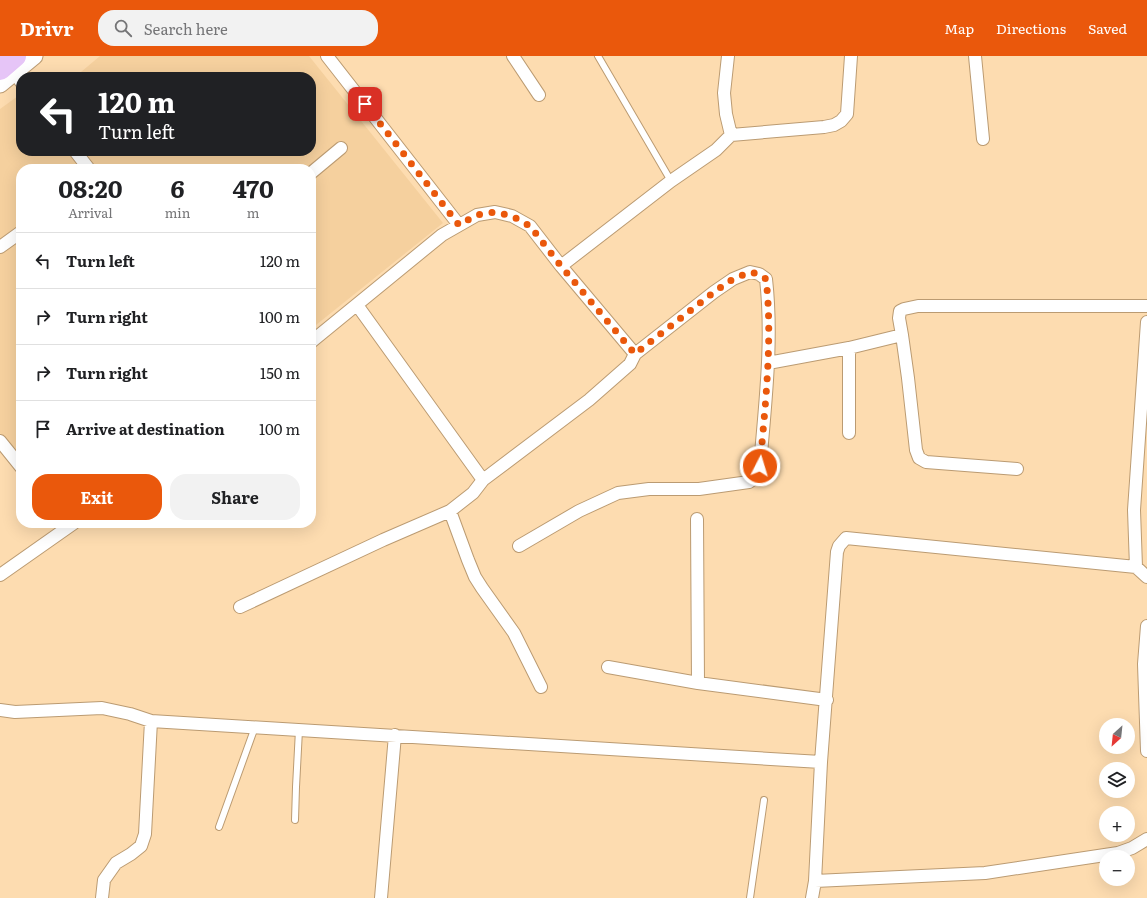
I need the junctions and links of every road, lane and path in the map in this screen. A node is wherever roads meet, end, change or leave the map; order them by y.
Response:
1 (34, 56) edge
2 (327, 56) edge
3 (513, 56) edge
4 (598, 56) edge
5 (728, 56) edge
6 (851, 56) edge
7 (975, 56) edge
8 (12, 70) edge
9 (0, 84) edge
10 (539, 95) dead end
11 (731, 134) junction
12 (983, 140) dead end
13 (341, 148) dead end
14 (79, 156) edge
15 (85, 164) edge
16 (316, 169) edge
17 (671, 181) junction
18 (459, 225) junction
19 (16, 236) edge
20 (0, 247) edge
21 (561, 266) junction
22 (358, 305) junction
23 (1147, 306) edge
24 (1147, 322) edge
25 (902, 335) junction
26 (316, 338) edge
27 (849, 348) junction
28 (635, 354) junction
29 (768, 363) junction
30 (849, 433) dead end
31 (0, 441) edge
32 (16, 461) edge
33 (1017, 469) dead end
34 (482, 480) junction
35 (450, 511) junction
36 (697, 519) dead end
37 (65, 528) edge
38 (519, 546) dead end
39 (1136, 567) junction
40 (0, 575) edge
41 (1147, 577) edge
42 (240, 607) dead end
43 (1147, 626) edge
44 (608, 667) dead end
45 (698, 683) junction
46 (540, 687) dead end
47 (827, 700) junction
48 (0, 710) edge
49 (151, 721) junction
50 (255, 727) junction
51 (300, 730) junction
52 (395, 735) junction
53 (1147, 751) edge
54 (821, 762) junction
55 (764, 800) dead end
56 (295, 820) dead end
57 (219, 827) dead end
58 (1147, 839) edge
59 (815, 881) junction
60 (102, 898) edge
61 (381, 898) edge
62 (750, 898) edge
63 (812, 898) edge

1 - 8 street
2 - 18 street
3 - 10 street
4 - 17 lane
5 - 11 street
6 - 11 street
7 - 12 street
8 - 9 street
11 - 17 street
13 - 16 street
14 - 15 street
17 - 21 street
18 - 21 street
18 - 22 street
19 - 20 street
21 - 28 street
22 - 26 street
22 - 34 street
23 - 25 street
24 - 39 street
25 - 27 street
25 - 33 street
27 - 29 street
27 - 30 street
28 - 29 street
28 - 34 street
29 - 38 street
31 - 32 street
34 - 35 street
35 - 42 street
35 - 46 street
36 - 45 street
37 - 40 street
39 - 41 street
39 - 47 street
43 - 53 street
44 - 45 street
45 - 47 street
47 - 54 street
48 - 49 street
49 - 50 street
49 - 60 street
50 - 51 street
50 - 57 lane
51 - 52 street
51 - 56 lane
52 - 54 street
52 - 61 street
54 - 59 street
55 - 62 lane
58 - 59 street
59 - 63 street

